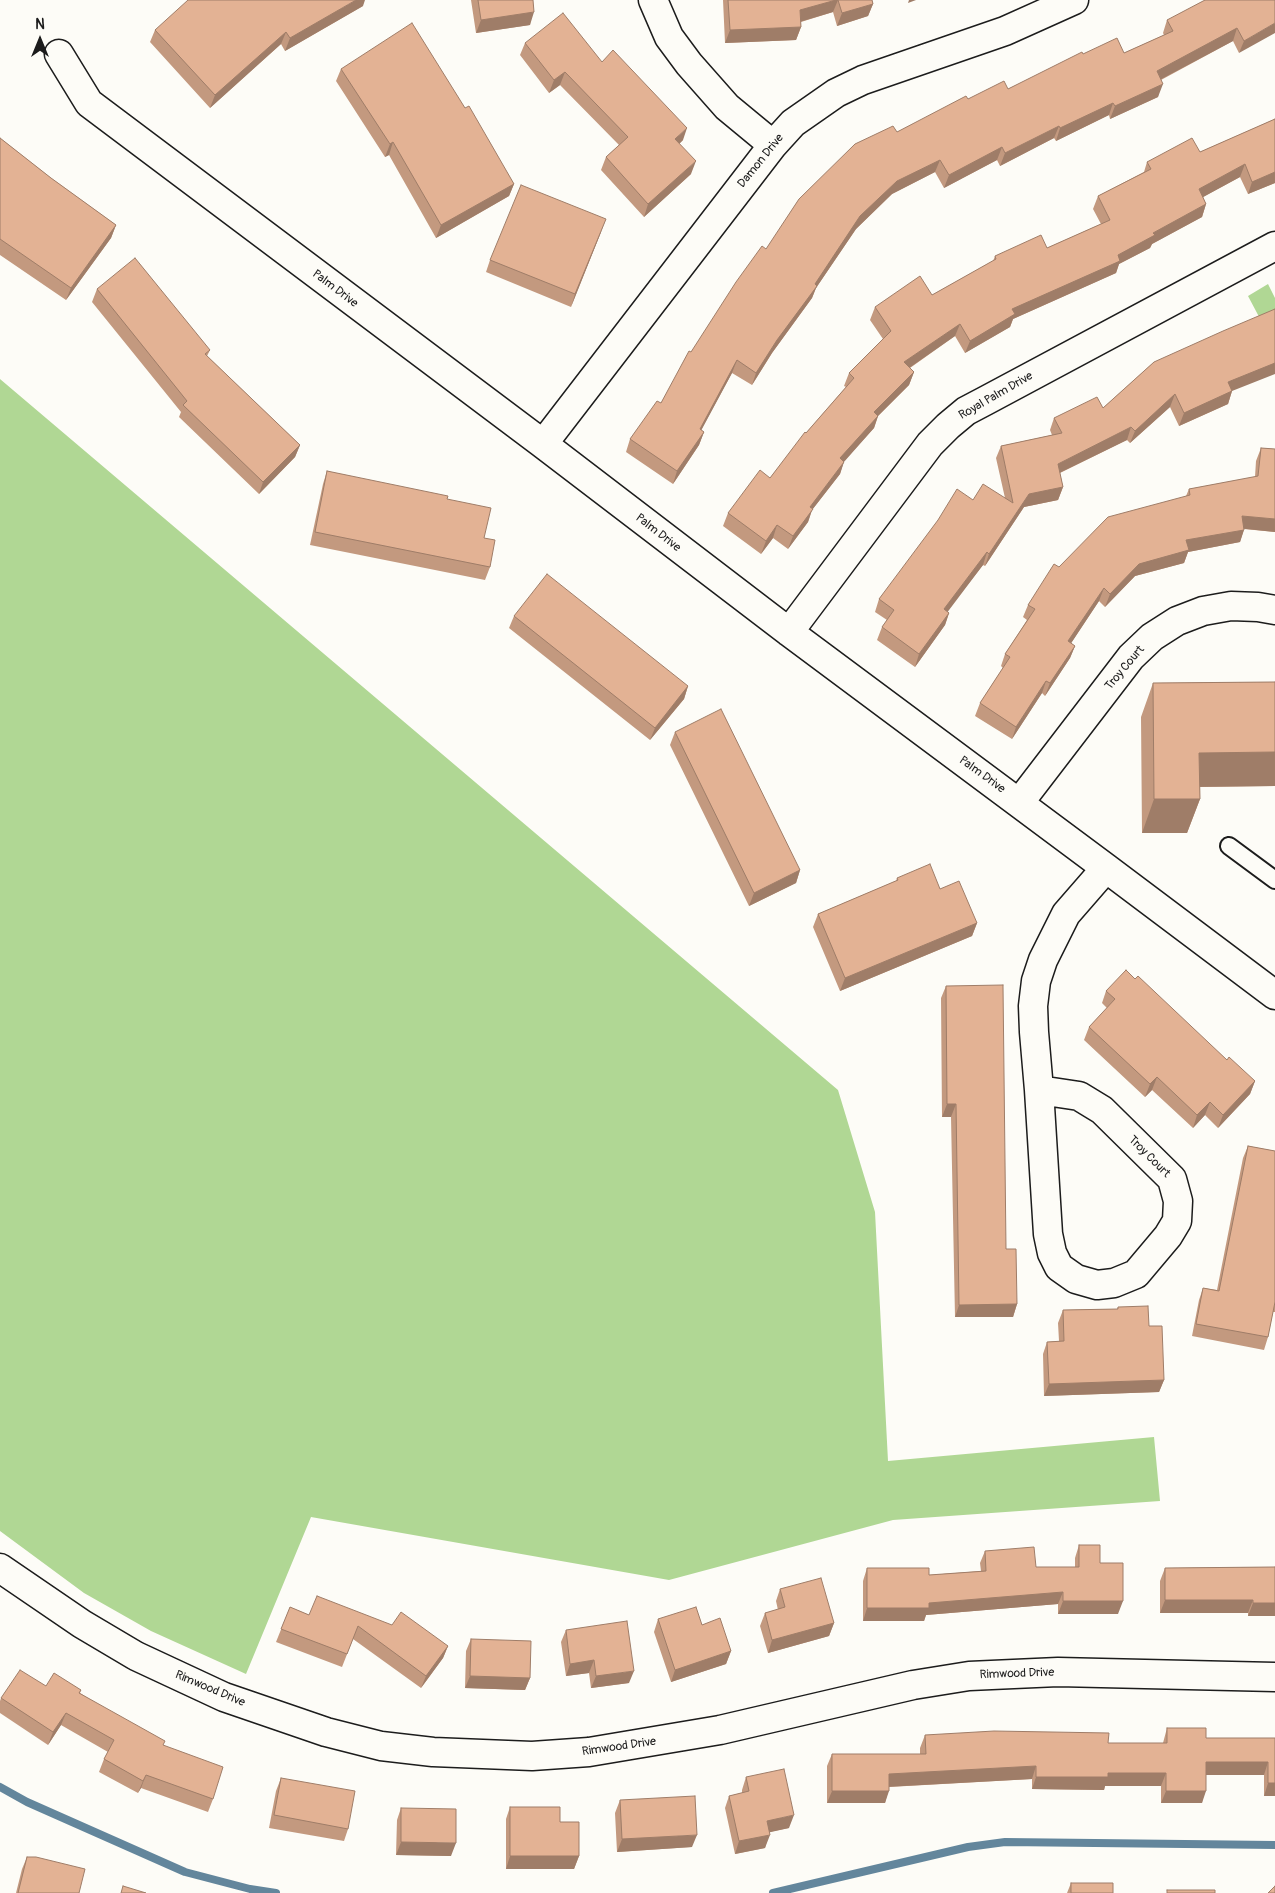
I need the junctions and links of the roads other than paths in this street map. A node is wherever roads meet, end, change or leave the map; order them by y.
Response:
1 (653, 0) edge
2 (1074, 0) edge
3 (59, 54) dead end
4 (772, 145) junction
5 (1275, 246) edge
6 (543, 444) junction
7 (1275, 610) edge
8 (789, 632) junction
9 (1019, 803) junction
10 (1228, 846) dead end
11 (1106, 868) junction
12 (1275, 880) edge
13 (1275, 995) edge
14 (1039, 1090) junction
15 (0, 1568) edge
16 (1275, 1677) edge

1 - 4 street
2 - 4 street, Damon Drive
3 - 6 street, Palm Drive
4 - 6 street, Damon Drive
5 - 8 street, Royal Palm Drive
6 - 8 street, Palm Drive
7 - 9 street, Troy Court
8 - 9 street, Palm Drive
9 - 11 street, Palm Drive
10 - 12 lane
11 - 13 street, Palm Drive
11 - 14 street, Troy Court
14 - 14 street, Troy Court
15 - 16 street, Rimwood Drive

